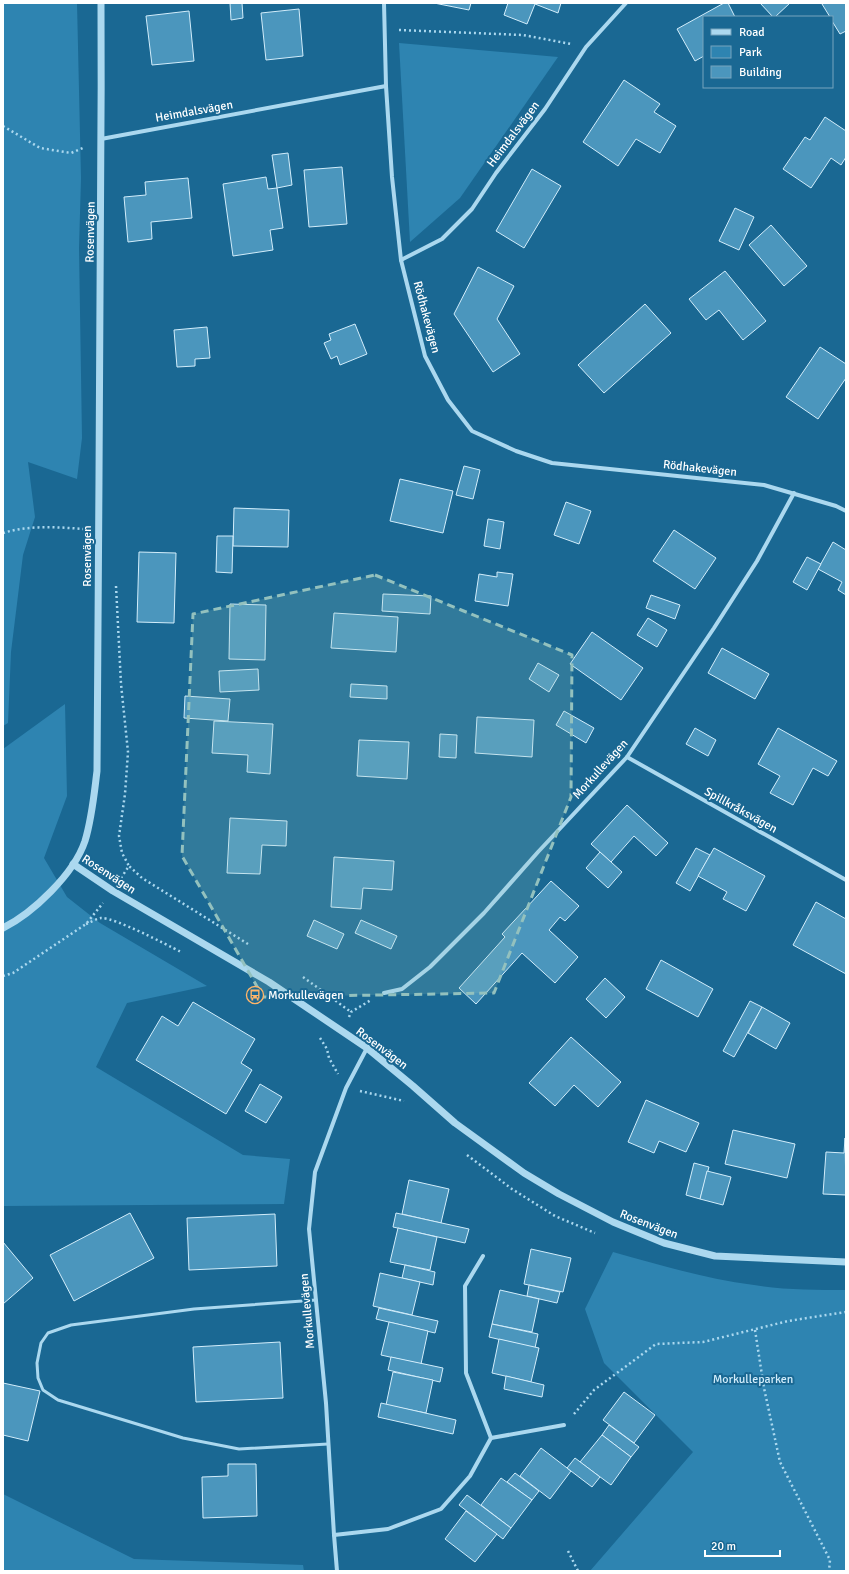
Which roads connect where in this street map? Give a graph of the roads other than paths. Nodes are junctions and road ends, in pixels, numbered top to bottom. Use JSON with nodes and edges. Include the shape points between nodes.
{"nodes":[{"id":1,"x":101,"y":3,"type":"edge"},
{"id":2,"x":384,"y":3,"type":"edge"},
{"id":3,"x":626,"y":3,"type":"edge"},
{"id":4,"x":386,"y":86,"type":"junction"},
{"id":5,"x":102,"y":139,"type":"junction"},
{"id":6,"x":402,"y":260,"type":"junction"},
{"id":7,"x":794,"y":493,"type":"junction"},
{"id":8,"x":846,"y":511,"type":"edge"},
{"id":9,"x":627,"y":757,"type":"junction"},
{"id":10,"x":73,"y":864,"type":"junction"},
{"id":11,"x":846,"y":880,"type":"edge"},
{"id":12,"x":3,"y":928,"type":"edge"},
{"id":13,"x":384,"y":993,"type":"road end"},
{"id":14,"x":367,"y":1048,"type":"junction"},
{"id":15,"x":483,"y":1256,"type":"dead end"},
{"id":16,"x":846,"y":1262,"type":"edge"},
{"id":17,"x":316,"y":1300,"type":"junction"},
{"id":18,"x":564,"y":1425,"type":"road end"},
{"id":19,"x":491,"y":1438,"type":"junction"},
{"id":20,"x":328,"y":1444,"type":"junction"},
{"id":21,"x":334,"y":1535,"type":"junction"},
{"id":22,"x":337,"y":1571,"type":"edge"}],
"edges":[{"from":1,"to":5,"type":"street","name":"Rosenvägen"},
{"from":2,"to":4,"type":"street","name":"Rödhakevägen"},
{"from":3,"to":6,"type":"street","name":"Heimdalsvägen","via":[[586,47],[545,109],[472,208],[442,239]]},
{"from":4,"to":5,"type":"street","name":"Heimdalsvägen"},
{"from":4,"to":6,"type":"street","name":"Rödhakevägen","via":[[392,177]]},
{"from":5,"to":10,"type":"street","name":"Rosenvägen","via":[[97,772],[84,842]]},
{"from":6,"to":7,"type":"street","name":"Rödhakevägen","via":[[425,356],[448,400],[472,431],[516,451],[552,463],[764,485]]},
{"from":7,"to":8,"type":"street","name":"Rödhakevägen"},
{"from":7,"to":9,"type":"street","name":"Morkullevägen","via":[[757,561]]},
{"from":9,"to":11,"type":"street","name":"Spillkråksvägen"},
{"from":9,"to":13,"type":"street","name":"Morkullevägen","via":[[484,913],[430,967],[402,989]]},
{"from":10,"to":12,"type":"street","via":[[40,902]]},
{"from":10,"to":14,"type":"street","name":"Rosenvägen","via":[[113,891],[269,982]]},
{"from":14,"to":16,"type":"street","name":"Rosenvägen","via":[[456,1123],[524,1174],[613,1222],[664,1243],[715,1256]]},
{"from":14,"to":17,"type":"street","name":"Morkullevägen","via":[[346,1088],[315,1172],[309,1229]]},
{"from":15,"to":19,"type":"street","via":[[465,1286],[466,1373]]},
{"from":17,"to":20,"type":"street","name":"Morkullevägen"},
{"from":17,"to":20,"type":"lane","via":[[194,1310],[71,1325],[48,1333],[41,1343],[36,1363],[43,1390],[58,1400],[183,1438],[239,1448]]},
{"from":18,"to":19,"type":"street"},
{"from":19,"to":21,"type":"street","via":[[470,1476],[440,1509],[388,1529]]},
{"from":20,"to":21,"type":"street","name":"Morkullevägen"},
{"from":21,"to":22,"type":"street","name":"Morkullevägen"}]}
